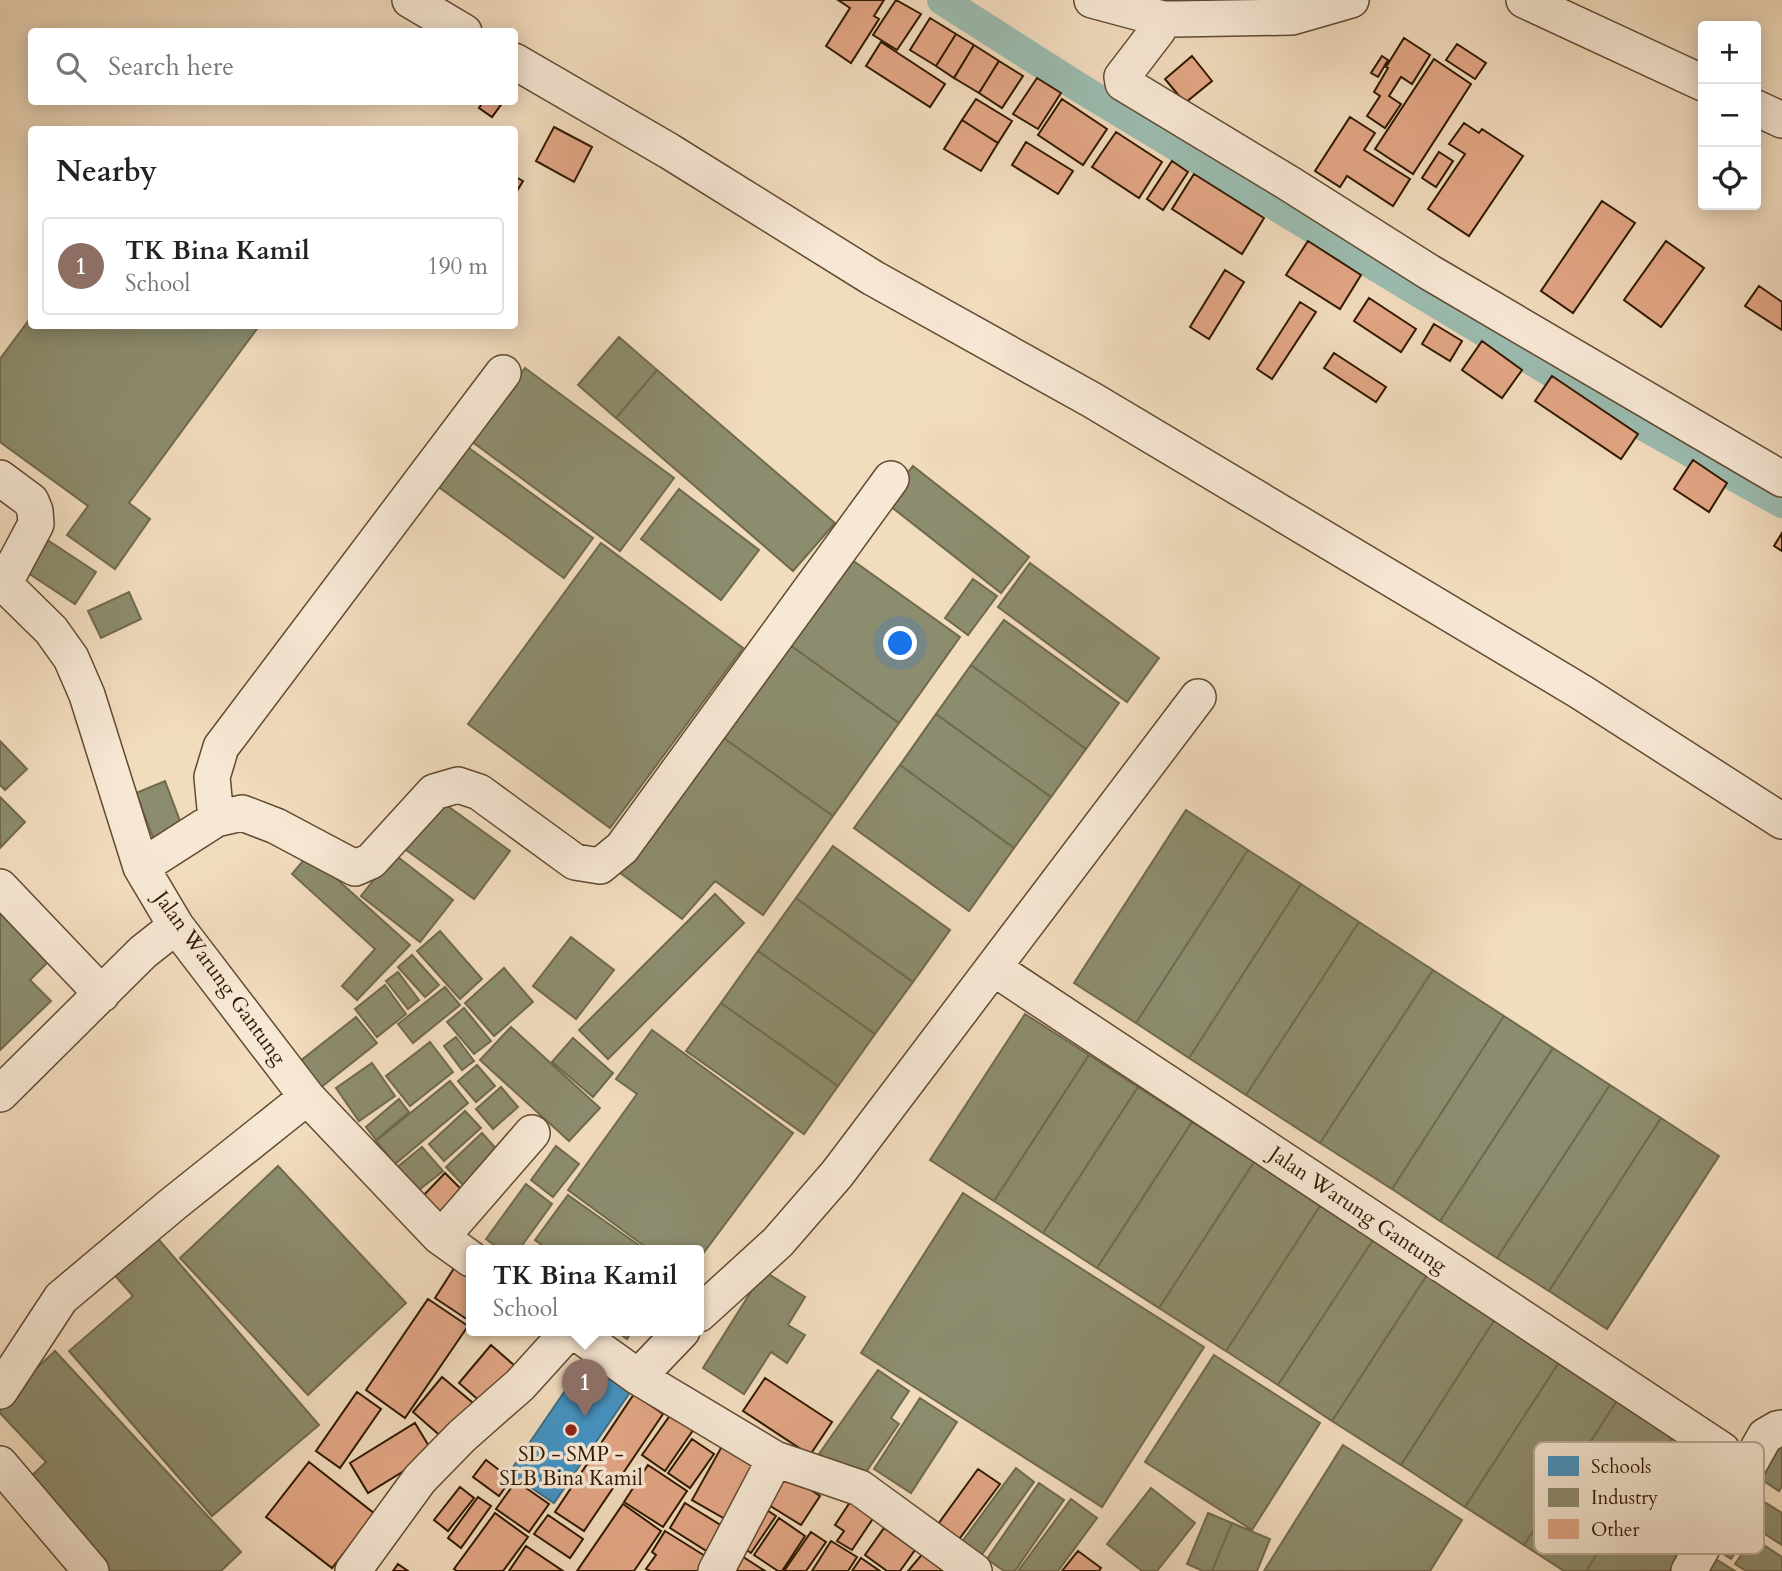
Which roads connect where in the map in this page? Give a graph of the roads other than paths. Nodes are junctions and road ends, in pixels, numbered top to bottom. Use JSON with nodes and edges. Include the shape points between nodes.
{"nodes":[{"id":1,"x":411,"y":0,"type":"edge"},
{"id":2,"x":1092,"y":0,"type":"edge"},
{"id":3,"x":1351,"y":0,"type":"edge"},
{"id":4,"x":1538,"y":3,"type":"edge"},
{"id":5,"x":1166,"y":23,"type":"junction"},
{"id":6,"x":457,"y":28,"type":"edge"},
{"id":7,"x":518,"y":63,"type":"edge"},
{"id":8,"x":1698,"y":81,"type":"edge"},
{"id":9,"x":1761,"y":110,"type":"edge"},
{"id":10,"x":1782,"y":120,"type":"edge"},
{"id":11,"x":503,"y":373,"type":"dead end"},
{"id":12,"x":0,"y":478,"type":"edge"},
{"id":13,"x":891,"y":479,"type":"dead end"},
{"id":14,"x":1782,"y":479,"type":"edge"},
{"id":15,"x":2,"y":582,"type":"edge"},
{"id":16,"x":1198,"y":696,"type":"dead end"},
{"id":17,"x":216,"y":820,"type":"junction"},
{"id":18,"x":1782,"y":821,"type":"edge"},
{"id":19,"x":141,"y":867,"type":"junction"},
{"id":20,"x":0,"y":887,"type":"edge"},
{"id":21,"x":176,"y":926,"type":"junction"},
{"id":22,"x":995,"y":969,"type":"junction"},
{"id":23,"x":102,"y":994,"type":"junction"},
{"id":24,"x":0,"y":1094,"type":"edge"},
{"id":25,"x":307,"y":1097,"type":"junction"},
{"id":26,"x":532,"y":1133,"type":"dead end"},
{"id":27,"x":439,"y":1236,"type":"junction"},
{"id":28,"x":466,"y":1255,"type":"edge"},
{"id":29,"x":704,"y":1309,"type":"edge"},
{"id":30,"x":564,"y":1336,"type":"edge"},
{"id":31,"x":581,"y":1336,"type":"edge"},
{"id":32,"x":677,"y":1336,"type":"edge"},
{"id":33,"x":638,"y":1377,"type":"junction"},
{"id":34,"x":0,"y":1391,"type":"edge"},
{"id":35,"x":1782,"y":1428,"type":"edge"},
{"id":36,"x":1710,"y":1442,"type":"edge"},
{"id":37,"x":1762,"y":1442,"type":"edge"},
{"id":38,"x":775,"y":1459,"type":"junction"},
{"id":39,"x":0,"y":1464,"type":"edge"},
{"id":40,"x":1699,"y":1554,"type":"edge"},
{"id":41,"x":91,"y":1571,"type":"edge"},
{"id":42,"x":353,"y":1571,"type":"edge"},
{"id":43,"x":716,"y":1571,"type":"edge"},
{"id":44,"x":974,"y":1571,"type":"edge"},
{"id":45,"x":1689,"y":1571,"type":"edge"}],
"edges":[{"from":1,"to":6,"type":"street"},
{"from":2,"to":5,"type":"street"},
{"from":3,"to":5,"type":"street","via":[[1292,16]]},
{"from":4,"to":8,"type":"street"},
{"from":5,"to":14,"type":"street","via":[[1123,75],[1123,83],[1429,272]]},
{"from":7,"to":18,"type":"street","via":[[873,278],[1091,400],[1581,691]]},
{"from":9,"to":10,"type":"street"},
{"from":11,"to":17,"type":"street","via":[[220,747],[212,777]]},
{"from":12,"to":15,"type":"street","via":[[31,501],[36,524]]},
{"from":13,"to":17,"type":"street","via":[[622,848],[600,866],[575,862],[480,792],[458,785],[434,792],[371,861],[355,868],[276,825],[242,813]]},
{"from":15,"to":19,"type":"street","name":"Jalan Warung Gantung","via":[[51,630],[71,659],[87,695]]},
{"from":16,"to":22,"type":"street"},
{"from":17,"to":19,"type":"street"},
{"from":19,"to":21,"type":"street","name":"Jalan Warung Gantung"},
{"from":20,"to":23,"type":"street"},
{"from":21,"to":23,"type":"street"},
{"from":21,"to":25,"type":"street","name":"Jalan Warung Gantung"},
{"from":22,"to":29,"type":"street","via":[[837,1174],[778,1242]]},
{"from":22,"to":36,"type":"street","name":"Jalan Warung Gantung"},
{"from":23,"to":24,"type":"street"},
{"from":25,"to":27,"type":"street","name":"Jalan Warung Gantung"},
{"from":25,"to":34,"type":"street","via":[[61,1298]]},
{"from":26,"to":27,"type":"street"},
{"from":27,"to":28,"type":"street","name":"Jalan Warung Gantung"},
{"from":30,"to":42,"type":"street","via":[[520,1385],[420,1479]]},
{"from":31,"to":33,"type":"street"},
{"from":32,"to":33,"type":"street"},
{"from":33,"to":38,"type":"street"},
{"from":35,"to":37,"type":"street"},
{"from":38,"to":43,"type":"street"},
{"from":38,"to":44,"type":"street","via":[[860,1488]]},
{"from":39,"to":41,"type":"street"},
{"from":40,"to":45,"type":"street"}]}
